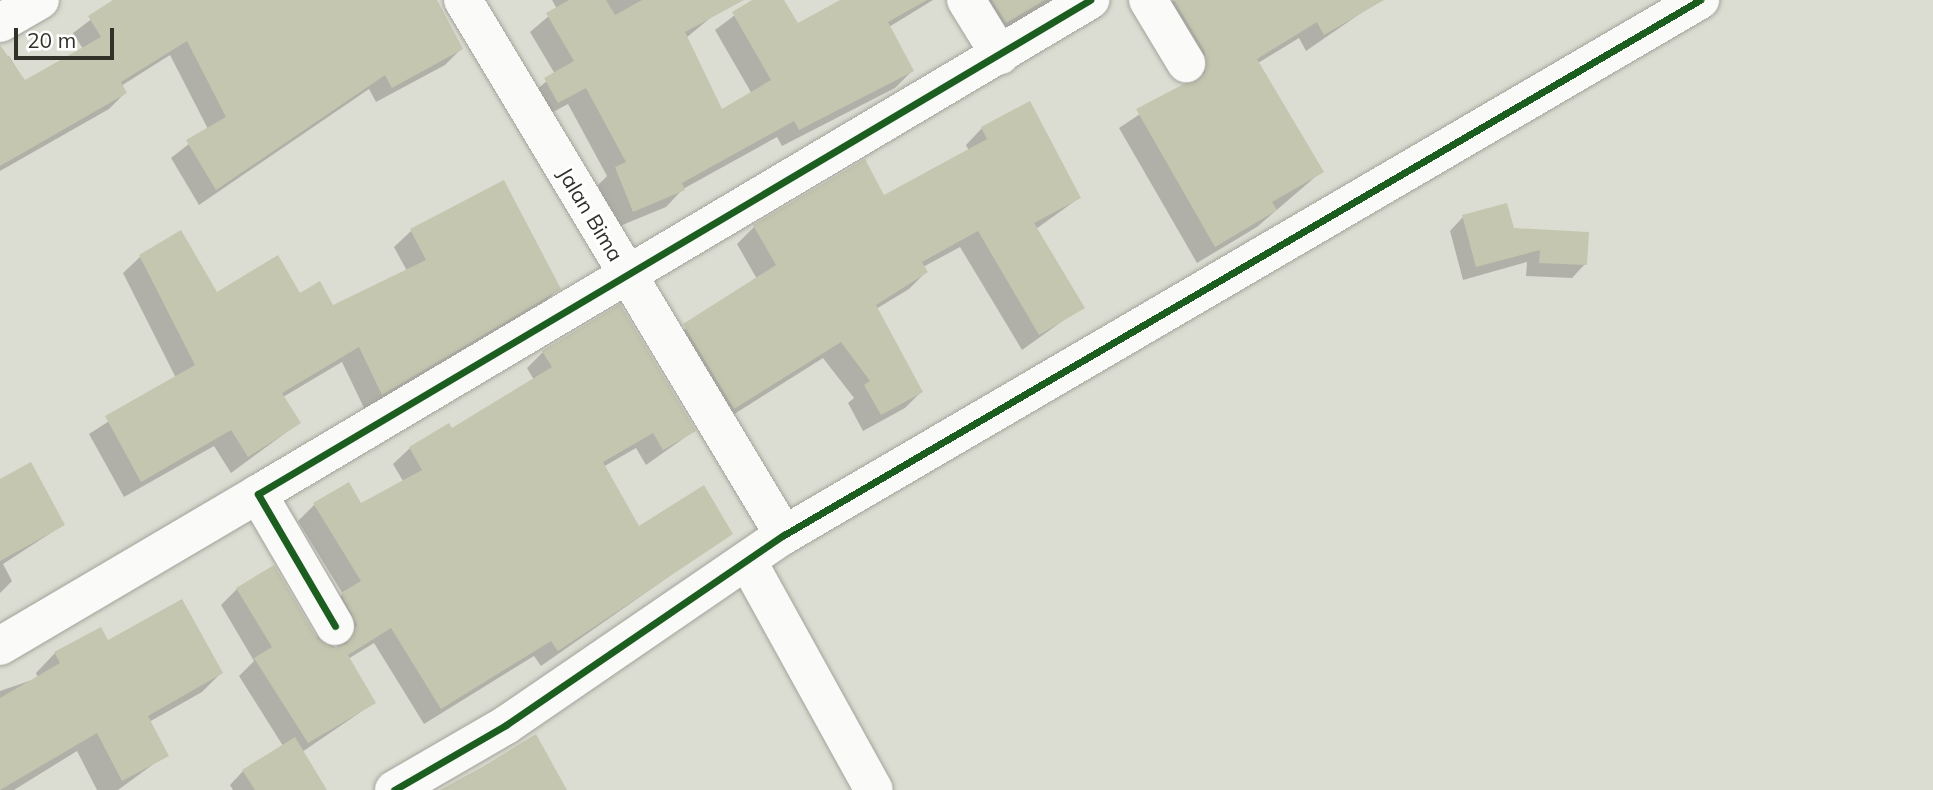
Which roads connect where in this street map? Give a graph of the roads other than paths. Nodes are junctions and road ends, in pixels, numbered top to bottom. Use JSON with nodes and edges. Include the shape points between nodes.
{"nodes":[{"id":1,"x":40,"y":0,"type":"edge"},
{"id":2,"x":463,"y":0,"type":"edge"},
{"id":3,"x":966,"y":0,"type":"edge"},
{"id":4,"x":1090,"y":0,"type":"edge"},
{"id":5,"x":1148,"y":0,"type":"edge"},
{"id":6,"x":1700,"y":0,"type":"edge"},
{"id":7,"x":0,"y":23,"type":"edge"},
{"id":8,"x":1000,"y":55,"type":"junction"},
{"id":9,"x":1186,"y":63,"type":"dead end"},
{"id":10,"x":625,"y":272,"type":"junction"},
{"id":11,"x":258,"y":494,"type":"junction"},
{"id":12,"x":784,"y":535,"type":"junction"},
{"id":13,"x":748,"y":562,"type":"junction"},
{"id":14,"x":335,"y":626,"type":"dead end"},
{"id":15,"x":0,"y":646,"type":"edge"},
{"id":16,"x":394,"y":790,"type":"edge"},
{"id":17,"x":874,"y":790,"type":"edge"}],
"edges":[{"from":1,"to":7,"type":"street"},
{"from":2,"to":10,"type":"street","name":"Jalan Bima"},
{"from":3,"to":8,"type":"street"},
{"from":4,"to":8,"type":"street"},
{"from":5,"to":9,"type":"street"},
{"from":6,"to":12,"type":"street"},
{"from":8,"to":10,"type":"street"},
{"from":10,"to":11,"type":"street"},
{"from":10,"to":12,"type":"street","name":"Jalan Bima"},
{"from":11,"to":14,"type":"street"},
{"from":11,"to":15,"type":"street"},
{"from":12,"to":13,"type":"street"},
{"from":13,"to":16,"type":"street","via":[[506,725]]},
{"from":13,"to":17,"type":"street"}]}
